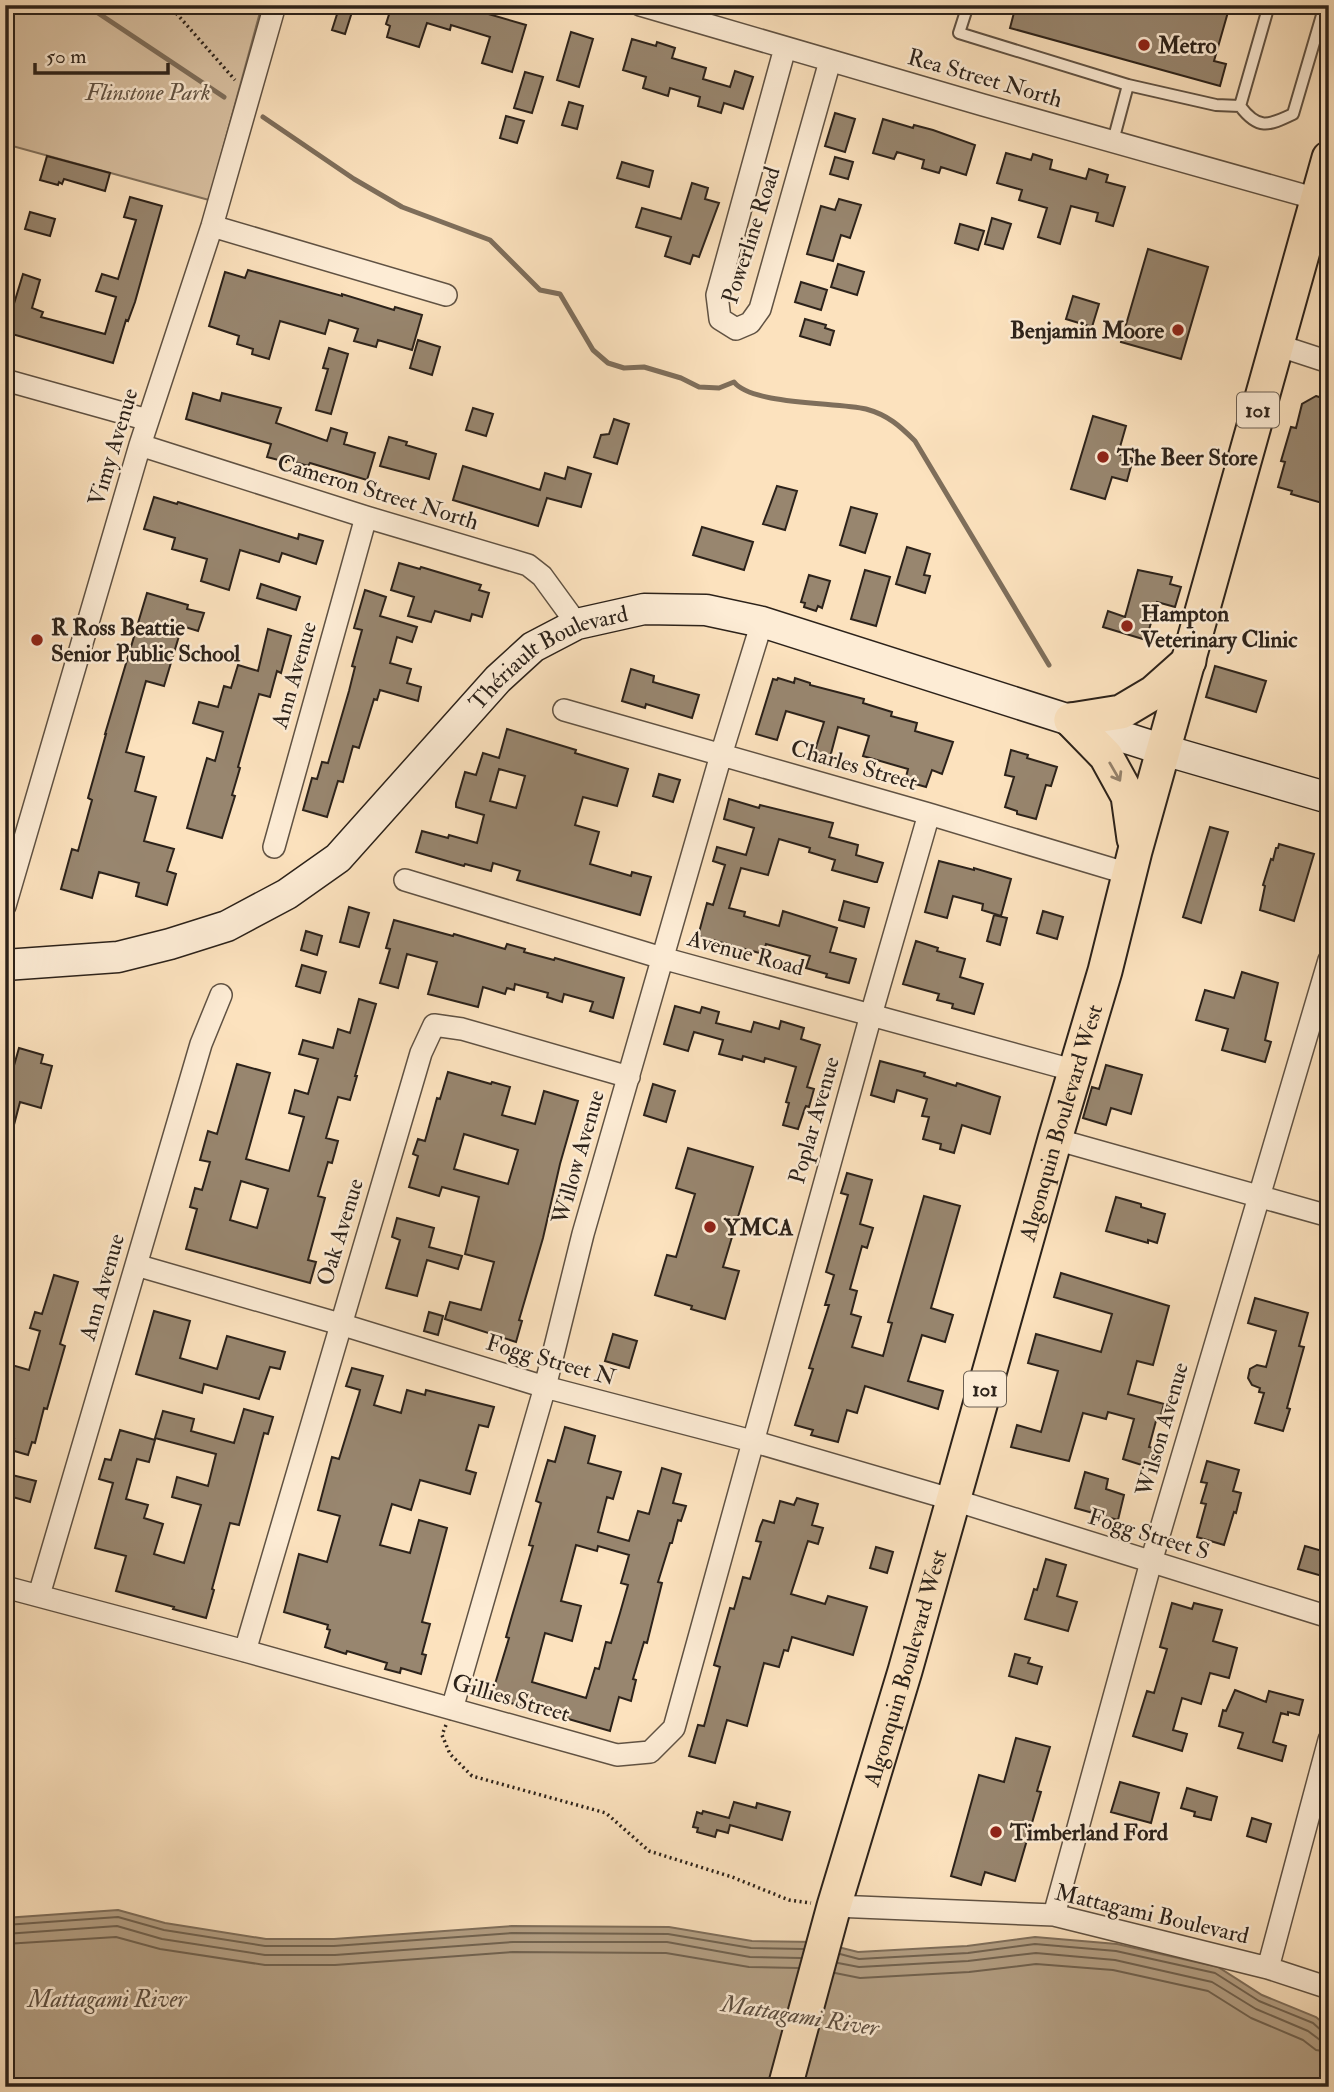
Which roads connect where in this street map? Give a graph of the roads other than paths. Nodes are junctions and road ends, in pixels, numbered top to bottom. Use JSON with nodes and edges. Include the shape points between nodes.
{"nodes":[{"id":1,"x":275,"y":5,"type":"edge"},
{"id":2,"x":640,"y":5,"type":"edge"},
{"id":3,"x":968,"y":5,"type":"edge"},
{"id":4,"x":1269,"y":5,"type":"edge"},
{"id":5,"x":1325,"y":5,"type":"edge"},
{"id":6,"x":785,"y":48,"type":"junction"},
{"id":7,"x":830,"y":61,"type":"junction"},
{"id":8,"x":1128,"y":85,"type":"junction"},
{"id":9,"x":1240,"y":106,"type":"junction"},
{"id":10,"x":1113,"y":141,"type":"junction"},
{"id":11,"x":1329,"y":158,"type":"edge"},
{"id":12,"x":1317,"y":199,"type":"junction"},
{"id":13,"x":212,"y":226,"type":"junction"},
{"id":14,"x":446,"y":295,"type":"dead end"},
{"id":15,"x":1277,"y":345,"type":"junction"},
{"id":16,"x":1329,"y":362,"type":"edge"},
{"id":17,"x":5,"y":380,"type":"edge"},
{"id":18,"x":148,"y":420,"type":"junction"},
{"id":19,"x":140,"y":445,"type":"junction"},
{"id":20,"x":366,"y":517,"type":"junction"},
{"id":21,"x":762,"y":622,"type":"junction"},
{"id":22,"x":577,"y":624,"type":"junction"},
{"id":23,"x":1189,"y":661,"type":"junction"},
{"id":24,"x":564,"y":710,"type":"dead end"},
{"id":25,"x":1071,"y":720,"type":"junction"},
{"id":26,"x":1164,"y":750,"type":"junction"},
{"id":27,"x":721,"y":755,"type":"junction"},
{"id":28,"x":1329,"y":798,"type":"edge"},
{"id":29,"x":929,"y":814,"type":"junction"},
{"id":30,"x":274,"y":847,"type":"dead end"},
{"id":31,"x":1132,"y":862,"type":"junction"},
{"id":32,"x":405,"y":880,"type":"dead end"},
{"id":33,"x":5,"y":906,"type":"edge"},
{"id":34,"x":662,"y":958,"type":"junction"},
{"id":35,"x":1329,"y":960,"type":"edge"},
{"id":36,"x":5,"y":965,"type":"edge"},
{"id":37,"x":221,"y":995,"type":"dead end"},
{"id":38,"x":871,"y":1015,"type":"junction"},
{"id":39,"x":1076,"y":1071,"type":"junction"},
{"id":40,"x":629,"y":1077,"type":"junction"},
{"id":41,"x":1055,"y":1139,"type":"junction"},
{"id":42,"x":1257,"y":1196,"type":"junction"},
{"id":43,"x":1329,"y":1216,"type":"edge"},
{"id":44,"x":136,"y":1265,"type":"junction"},
{"id":45,"x":340,"y":1324,"type":"junction"},
{"id":46,"x":545,"y":1387,"type":"junction"},
{"id":47,"x":752,"y":1441,"type":"junction"},
{"id":48,"x":954,"y":1500,"type":"junction"},
{"id":49,"x":1151,"y":1562,"type":"junction"},
{"id":50,"x":5,"y":1587,"type":"edge"},
{"id":51,"x":39,"y":1595,"type":"junction"},
{"id":52,"x":1329,"y":1617,"type":"edge"},
{"id":53,"x":245,"y":1651,"type":"junction"},
{"id":54,"x":452,"y":1709,"type":"junction"},
{"id":55,"x":1329,"y":1740,"type":"edge"},
{"id":56,"x":1054,"y":1915,"type":"junction"},
{"id":57,"x":832,"y":1916,"type":"junction"},
{"id":58,"x":1268,"y":1968,"type":"junction"},
{"id":59,"x":1329,"y":1988,"type":"edge"},
{"id":60,"x":785,"y":2087,"type":"edge"}],
"edges":[{"from":1,"to":13,"type":"street","name":"Vimy Avenue"},
{"from":2,"to":6,"type":"street","name":"Rea Street North"},
{"from":3,"to":8,"type":"lane","via":[[960,33]]},
{"from":4,"to":9,"type":"lane"},
{"from":5,"to":9,"type":"lane","via":[[1293,114],[1264,123],[1251,120]]},
{"from":6,"to":7,"type":"street","name":"Rea Street North"},
{"from":6,"to":7,"type":"street","name":"Powerline Road","via":[[717,295],[720,320],[736,329],[750,323],[760,309]]},
{"from":7,"to":10,"type":"street","name":"Rea Street North"},
{"from":8,"to":9,"type":"lane"},
{"from":8,"to":10,"type":"lane"},
{"from":10,"to":12,"type":"street","name":"Rea Street North"},
{"from":11,"to":12,"type":"main road","name":"Algonquin Boulevard West","number":"101"},
{"from":12,"to":15,"type":"main road","name":"Algonquin Boulevard West","number":"101"},
{"from":13,"to":14,"type":"street"},
{"from":13,"to":18,"type":"street","name":"Vimy Avenue"},
{"from":15,"to":16,"type":"street"},
{"from":15,"to":23,"type":"main road","name":"Algonquin Boulevard West","number":"101"},
{"from":17,"to":18,"type":"street"},
{"from":18,"to":19,"type":"street","name":"Vimy Avenue"},
{"from":19,"to":20,"type":"street","name":"Cameron Street North"},
{"from":19,"to":33,"type":"street","name":"Vimy Avenue"},
{"from":20,"to":22,"type":"street","name":"Cameron Street North","via":[[528,565],[542,576]]},
{"from":20,"to":30,"type":"street","name":"Ann Avenue"},
{"from":21,"to":22,"type":"main road","name":"Thériault Boulevard","via":[[706,610],[644,609]]},
{"from":21,"to":25,"type":"main road","name":"Thériault Boulevard"},
{"from":21,"to":27,"type":"street","name":"Willow Avenue"},
{"from":22,"to":36,"type":"main road","name":"Thériault Boulevard","via":[[533,647],[498,679],[338,858],[287,894],[227,926],[170,944],[118,957]]},
{"from":23,"to":25,"type":"main road","via":[[1153,693],[1121,712]]},
{"from":23,"to":26,"type":"main road","name":"Algonquin Boulevard West","number":"101"},
{"from":24,"to":27,"type":"street","name":"Charles Street"},
{"from":25,"to":26,"type":"main road","name":"Thériault Boulevard"},
{"from":25,"to":31,"type":"main road","one_way":true,"via":[[1106,756],[1128,796]]},
{"from":26,"to":28,"type":"main road","name":"Thériault Boulevard"},
{"from":26,"to":31,"type":"main road","name":"Algonquin Boulevard West","number":"101"},
{"from":27,"to":29,"type":"street","name":"Charles Street"},
{"from":27,"to":34,"type":"street","name":"Willow Avenue"},
{"from":29,"to":31,"type":"street","name":"Charles Street"},
{"from":29,"to":38,"type":"street","name":"Poplar Avenue"},
{"from":31,"to":39,"type":"main road","name":"Algonquin Boulevard West","number":"101"},
{"from":32,"to":34,"type":"street","name":"Avenue Road"},
{"from":34,"to":38,"type":"street","name":"Avenue Road"},
{"from":34,"to":40,"type":"street","name":"Willow Avenue"},
{"from":35,"to":42,"type":"street","name":"Wilson Avenue"},
{"from":37,"to":44,"type":"street","name":"Ann Avenue","via":[[201,1044]]},
{"from":38,"to":39,"type":"street","name":"Avenue Road"},
{"from":38,"to":47,"type":"street","name":"Poplar Avenue"},
{"from":39,"to":41,"type":"main road","name":"Algonquin Boulevard West","number":"101"},
{"from":40,"to":45,"type":"street","name":"Oak Avenue","via":[[434,1025],[421,1053]]},
{"from":40,"to":46,"type":"street","name":"Willow Avenue"},
{"from":41,"to":42,"type":"street"},
{"from":41,"to":48,"type":"main road","name":"Algonquin Boulevard West","number":"101"},
{"from":42,"to":43,"type":"street"},
{"from":42,"to":49,"type":"street","name":"Wilson Avenue"},
{"from":44,"to":45,"type":"street","name":"Fogg Street N"},
{"from":44,"to":51,"type":"street","name":"Ann Avenue"},
{"from":45,"to":46,"type":"street","name":"Fogg Street N"},
{"from":45,"to":53,"type":"street","name":"Oak Avenue"},
{"from":46,"to":47,"type":"street","name":"Fogg Street N"},
{"from":46,"to":54,"type":"street","name":"Willow Avenue"},
{"from":47,"to":48,"type":"street","name":"Fogg Street N"},
{"from":47,"to":54,"type":"street","name":"Gillies Street","via":[[674,1728],[650,1752],[617,1755]]},
{"from":48,"to":49,"type":"street","name":"Fogg Street S"},
{"from":48,"to":57,"type":"main road","name":"Algonquin Boulevard West","number":"101"},
{"from":49,"to":52,"type":"street","name":"Fogg Street S"},
{"from":49,"to":56,"type":"street","name":"Wilson Avenue"},
{"from":50,"to":51,"type":"street"},
{"from":51,"to":53,"type":"street","name":"Gillies Street"},
{"from":53,"to":54,"type":"street","name":"Gillies Street"},
{"from":55,"to":58,"type":"street"},
{"from":56,"to":57,"type":"street","name":"Mattagami Boulevard"},
{"from":56,"to":58,"type":"street","name":"Mattagami Boulevard"},
{"from":57,"to":60,"type":"main road","name":"Algonquin Boulevard West","number":"101"},
{"from":58,"to":59,"type":"street","name":"Mattagami Boulevard"}]}
